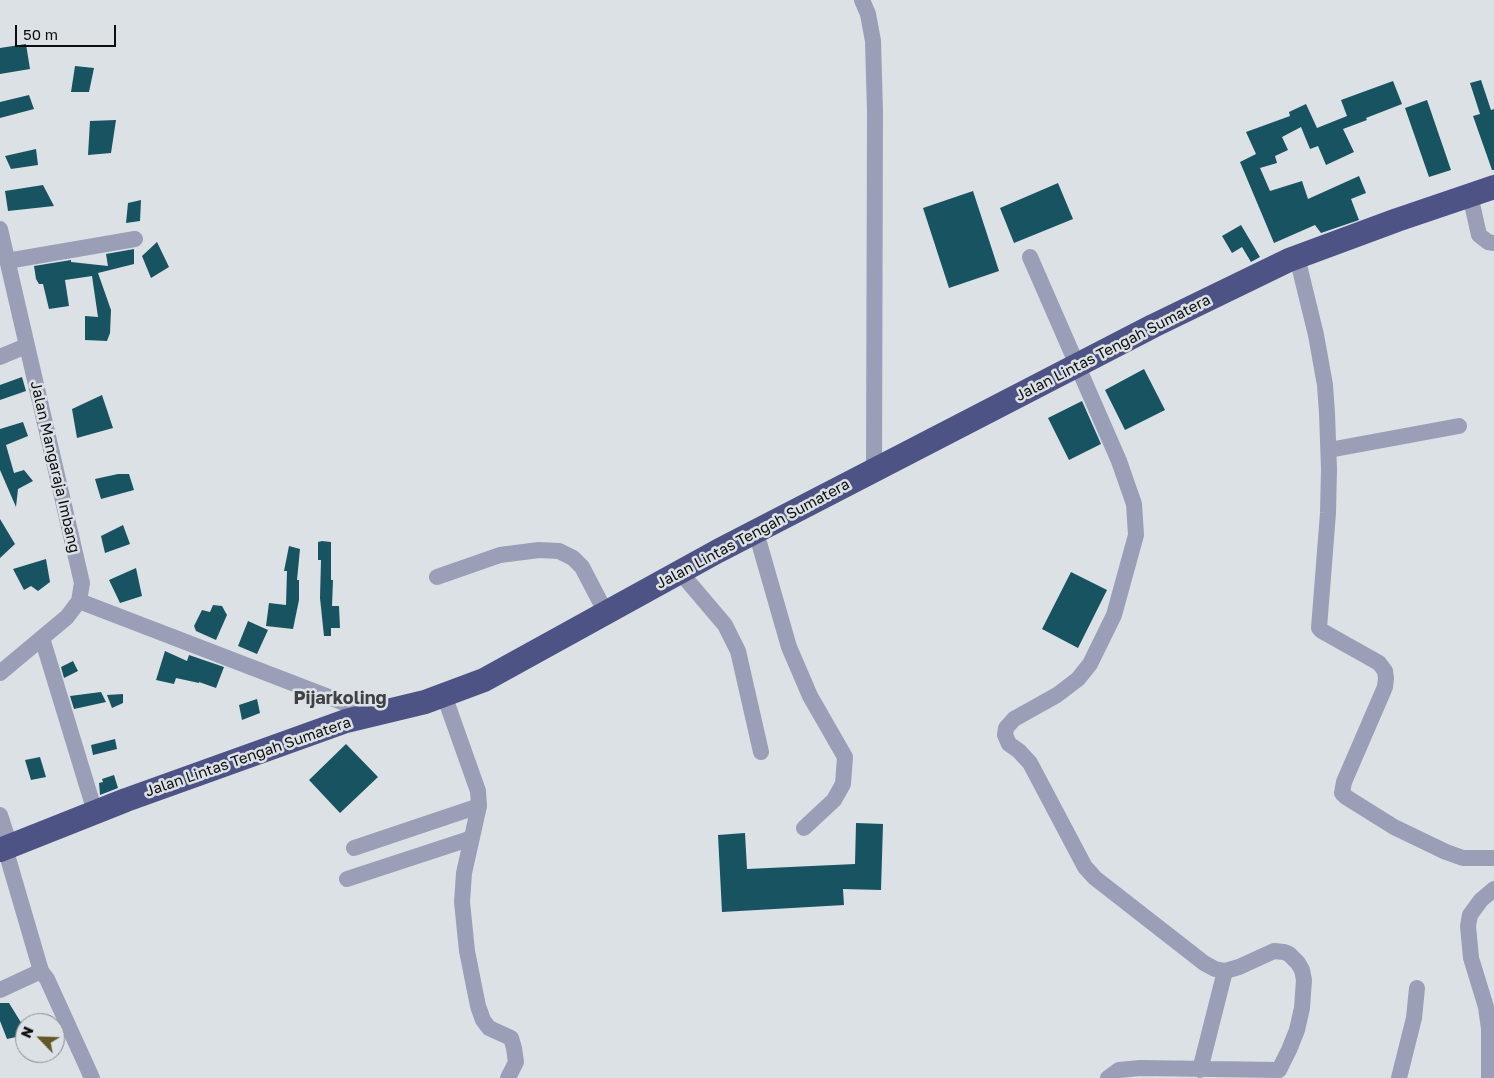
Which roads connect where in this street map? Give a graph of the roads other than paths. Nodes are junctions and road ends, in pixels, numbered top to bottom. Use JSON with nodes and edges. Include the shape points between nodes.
{"nodes":[{"id":1,"x":862,"y":0,"type":"edge"},
{"id":2,"x":1494,"y":187,"type":"edge"},
{"id":3,"x":1470,"y":195,"type":"junction"},
{"id":4,"x":0,"y":228,"type":"edge"},
{"id":5,"x":135,"y":239,"type":"dead end"},
{"id":6,"x":1494,"y":243,"type":"edge"},
{"id":7,"x":1030,"y":257,"type":"dead end"},
{"id":8,"x":1297,"y":257,"type":"junction"},
{"id":9,"x":7,"y":261,"type":"junction"},
{"id":10,"x":26,"y":346,"type":"junction"},
{"id":11,"x":0,"y":357,"type":"edge"},
{"id":12,"x":1077,"y":366,"type":"junction"},
{"id":13,"x":1459,"y":426,"type":"dead end"},
{"id":14,"x":1329,"y":450,"type":"junction"},
{"id":15,"x":874,"y":471,"type":"junction"},
{"id":16,"x":756,"y":532,"type":"junction"},
{"id":17,"x":680,"y":572,"type":"junction"},
{"id":18,"x":437,"y":577,"type":"dead end"},
{"id":19,"x":79,"y":601,"type":"junction"},
{"id":20,"x":606,"y":613,"type":"junction"},
{"id":21,"x":42,"y":638,"type":"junction"},
{"id":22,"x":0,"y":673,"type":"edge"},
{"id":23,"x":444,"y":695,"type":"junction"},
{"id":24,"x":374,"y":714,"type":"junction"},
{"id":25,"x":761,"y":752,"type":"dead end"},
{"id":26,"x":479,"y":806,"type":"junction"},
{"id":27,"x":95,"y":812,"type":"junction"},
{"id":28,"x":0,"y":815,"type":"edge"},
{"id":29,"x":804,"y":828,"type":"dead end"},
{"id":30,"x":472,"y":838,"type":"junction"},
{"id":31,"x":5,"y":848,"type":"edge"},
{"id":32,"x":354,"y":848,"type":"dead end"},
{"id":33,"x":1494,"y":858,"type":"edge"},
{"id":34,"x":346,"y":879,"type":"dead end"},
{"id":35,"x":1494,"y":889,"type":"edge"},
{"id":36,"x":1225,"y":970,"type":"junction"},
{"id":37,"x":41,"y":971,"type":"junction"},
{"id":38,"x":1417,"y":988,"type":"dead end"},
{"id":39,"x":0,"y":990,"type":"edge"},
{"id":40,"x":1200,"y":1070,"type":"junction"},
{"id":41,"x":1279,"y":1074,"type":"edge"},
{"id":42,"x":92,"y":1078,"type":"edge"},
{"id":43,"x":508,"y":1078,"type":"edge"},
{"id":44,"x":1108,"y":1078,"type":"edge"},
{"id":45,"x":1400,"y":1078,"type":"edge"},
{"id":46,"x":1489,"y":1078,"type":"edge"}],
"edges":[{"from":1,"to":15,"type":"street","via":[[873,41],[876,112]]},
{"from":2,"to":3,"type":"highway","name":"Jalan Lintas Tengah Sumatera"},
{"from":3,"to":6,"type":"street","via":[[1478,235]]},
{"from":3,"to":8,"type":"highway","name":"Jalan Lintas Tengah Sumatera"},
{"from":4,"to":9,"type":"street","name":"Jalan Mangaraja Imbang"},
{"from":5,"to":9,"type":"street"},
{"from":7,"to":12,"type":"street"},
{"from":8,"to":12,"type":"highway","name":"Jalan Lintas Tengah Sumatera"},
{"from":8,"to":14,"type":"street","via":[[1324,377]]},
{"from":9,"to":10,"type":"street","name":"Jalan Mangaraja Imbang"},
{"from":10,"to":11,"type":"street"},
{"from":10,"to":19,"type":"street","name":"Jalan Mangaraja Imbang","via":[[82,583]]},
{"from":12,"to":15,"type":"highway","name":"Jalan Lintas Tengah Sumatera"},
{"from":12,"to":36,"type":"street","via":[[1134,504],[1136,535],[1114,616],[1090,664],[1078,680],[1014,719],[1006,728],[1005,735],[1009,744],[1030,763],[1085,867],[1095,878],[1204,963]]},
{"from":13,"to":14,"type":"street"},
{"from":14,"to":33,"type":"street","via":[[1328,513],[1319,628],[1379,663],[1386,678],[1342,792],[1394,827],[1446,852],[1463,858]]},
{"from":15,"to":16,"type":"highway","name":"Jalan Lintas Tengah Sumatera"},
{"from":16,"to":17,"type":"highway","name":"Jalan Lintas Tengah Sumatera"},
{"from":16,"to":29,"type":"street","via":[[789,647],[810,696],[845,758],[843,784],[834,800]]},
{"from":17,"to":20,"type":"highway","name":"Jalan Lintas Tengah Sumatera"},
{"from":17,"to":25,"type":"street","via":[[725,625],[738,651]]},
{"from":18,"to":20,"type":"street","via":[[500,556],[539,550],[559,551],[582,567]]},
{"from":19,"to":21,"type":"street","via":[[67,618]]},
{"from":19,"to":24,"type":"street"},
{"from":20,"to":23,"type":"highway","name":"Jalan Lintas Tengah Sumatera","via":[[484,680]]},
{"from":21,"to":22,"type":"street"},
{"from":21,"to":27,"type":"street"},
{"from":23,"to":24,"type":"highway","name":"Jalan Lintas Tengah Sumatera"},
{"from":23,"to":26,"type":"street","via":[[478,791]]},
{"from":24,"to":27,"type":"highway","name":"Jalan Lintas Tengah Sumatera","via":[[346,721]]},
{"from":26,"to":30,"type":"street"},
{"from":26,"to":32,"type":"street"},
{"from":27,"to":31,"type":"highway","name":"Jalan Lintas Tengah Sumatera"},
{"from":28,"to":31,"type":"street"},
{"from":30,"to":34,"type":"street"},
{"from":30,"to":43,"type":"street","via":[[464,873],[462,902],[467,950],[483,1020],[489,1028],[511,1038],[516,1062]]},
{"from":31,"to":37,"type":"street"},
{"from":35,"to":46,"type":"street","via":[[1470,915],[1468,926],[1471,958],[1489,1029]]},
{"from":36,"to":40,"type":"street"},
{"from":36,"to":41,"type":"street","via":[[1274,951],[1289,954],[1302,970],[1302,1008]]},
{"from":37,"to":39,"type":"street"},
{"from":37,"to":42,"type":"street"},
{"from":38,"to":45,"type":"street","via":[[1414,1018]]},
{"from":40,"to":41,"type":"street"},
{"from":40,"to":44,"type":"street","via":[[1140,1068],[1119,1070]]}]}
